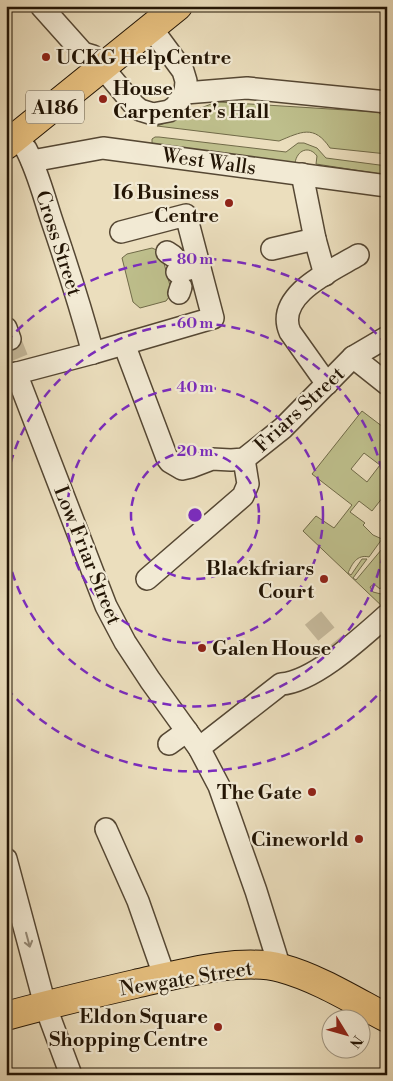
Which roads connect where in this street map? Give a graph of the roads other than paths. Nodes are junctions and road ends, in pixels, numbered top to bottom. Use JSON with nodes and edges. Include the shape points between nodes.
{"nodes":[{"id":1,"x":41,"y":6,"type":"edge"},
{"id":2,"x":178,"y":6,"type":"edge"},
{"id":3,"x":152,"y":28,"type":"junction"},
{"id":4,"x":103,"y":68,"type":"junction"},
{"id":5,"x":185,"y":93,"type":"junction"},
{"id":6,"x":387,"y":102,"type":"edge"},
{"id":7,"x":10,"y":137,"type":"edge"},
{"id":8,"x":32,"y":161,"type":"junction"},
{"id":9,"x":302,"y":174,"type":"junction"},
{"id":10,"x":387,"y":186,"type":"edge"},
{"id":11,"x":121,"y":232,"type":"dead end"},
{"id":12,"x":315,"y":239,"type":"junction"},
{"id":13,"x":272,"y":249,"type":"dead end"},
{"id":14,"x":358,"y":255,"type":"dead end"},
{"id":15,"x":200,"y":266,"type":"junction"},
{"id":16,"x":176,"y":272,"type":"dead end"},
{"id":17,"x":325,"y":275,"type":"junction"},
{"id":18,"x":130,"y":337,"type":"junction"},
{"id":19,"x":387,"y":337,"type":"edge"},
{"id":20,"x":93,"y":353,"type":"junction"},
{"id":21,"x":354,"y":357,"type":"junction"},
{"id":22,"x":16,"y":370,"type":"edge"},
{"id":23,"x":327,"y":384,"type":"junction"},
{"id":24,"x":387,"y":384,"type":"edge"},
{"id":25,"x":244,"y":460,"type":"junction"},
{"id":26,"x":147,"y":579,"type":"dead end"},
{"id":27,"x":386,"y":617,"type":"edge"},
{"id":28,"x":187,"y":731,"type":"junction"},
{"id":29,"x":169,"y":744,"type":"dead end"},
{"id":30,"x":200,"y":748,"type":"junction"},
{"id":31,"x":106,"y":829,"type":"dead end"},
{"id":32,"x":6,"y":859,"type":"edge"},
{"id":33,"x":280,"y":968,"type":"junction"},
{"id":34,"x":165,"y":978,"type":"junction"},
{"id":35,"x":45,"y":1005,"type":"junction"},
{"id":36,"x":6,"y":1016,"type":"edge"},
{"id":37,"x":387,"y":1018,"type":"edge"},
{"id":38,"x":71,"y":1075,"type":"edge"}],
"edges":[{"from":1,"to":4,"type":"street","via":[[83,53],[94,56]]},
{"from":2,"to":3,"type":"main road","number":"A186"},
{"from":3,"to":4,"type":"main road","number":"A186"},
{"from":3,"to":5,"type":"street","via":[[183,71]]},
{"from":4,"to":5,"type":"street","via":[[134,105],[146,113],[161,114],[175,108]]},
{"from":4,"to":7,"type":"main road","number":"A186"},
{"from":5,"to":6,"type":"street","via":[[246,88]]},
{"from":7,"to":8,"type":"street","name":"Cross Street"},
{"from":8,"to":9,"type":"street","name":"West Walls","via":[[103,148]]},
{"from":8,"to":20,"type":"street","name":"Cross Street"},
{"from":9,"to":10,"type":"street","name":"West Walls"},
{"from":9,"to":12,"type":"street"},
{"from":11,"to":15,"type":"street","via":[[186,215]]},
{"from":12,"to":13,"type":"street"},
{"from":12,"to":17,"type":"street"},
{"from":14,"to":17,"type":"street"},
{"from":15,"to":16,"type":"street"},
{"from":15,"to":18,"type":"street","via":[[213,318]]},
{"from":17,"to":23,"type":"street","via":[[296,298],[287,317],[287,325]]},
{"from":18,"to":20,"type":"street"},
{"from":18,"to":25,"type":"street","name":"Friars Street","via":[[173,463],[182,469],[212,459]]},
{"from":19,"to":21,"type":"street","name":"Friars Street"},
{"from":20,"to":22,"type":"street"},
{"from":21,"to":23,"type":"street","name":"Friars Street"},
{"from":21,"to":24,"type":"street"},
{"from":22,"to":28,"type":"street","name":"Low Friar Street","via":[[106,606],[125,642]]},
{"from":23,"to":25,"type":"street","name":"Friars Street","via":[[283,428]]},
{"from":25,"to":26,"type":"street","via":[[248,484],[243,496]]},
{"from":27,"to":30,"type":"street","via":[[329,663],[292,683],[281,684]]},
{"from":28,"to":29,"type":"street"},
{"from":28,"to":30,"type":"street","name":"Low Friar Street"},
{"from":30,"to":33,"type":"street","name":"Low Friar Street","via":[[227,804]]},
{"from":31,"to":34,"type":"street","via":[[138,901]]},
{"from":32,"to":35,"type":"street","one_way":true},
{"from":33,"to":34,"type":"main road","name":"Newgate Street","via":[[250,963]]},
{"from":33,"to":37,"type":"main road","name":"Newgate Street","via":[[341,993]]},
{"from":34,"to":35,"type":"main road","name":"Newgate Street"},
{"from":35,"to":36,"type":"main road","name":"Newgate Street"},
{"from":35,"to":38,"type":"street"}]}
